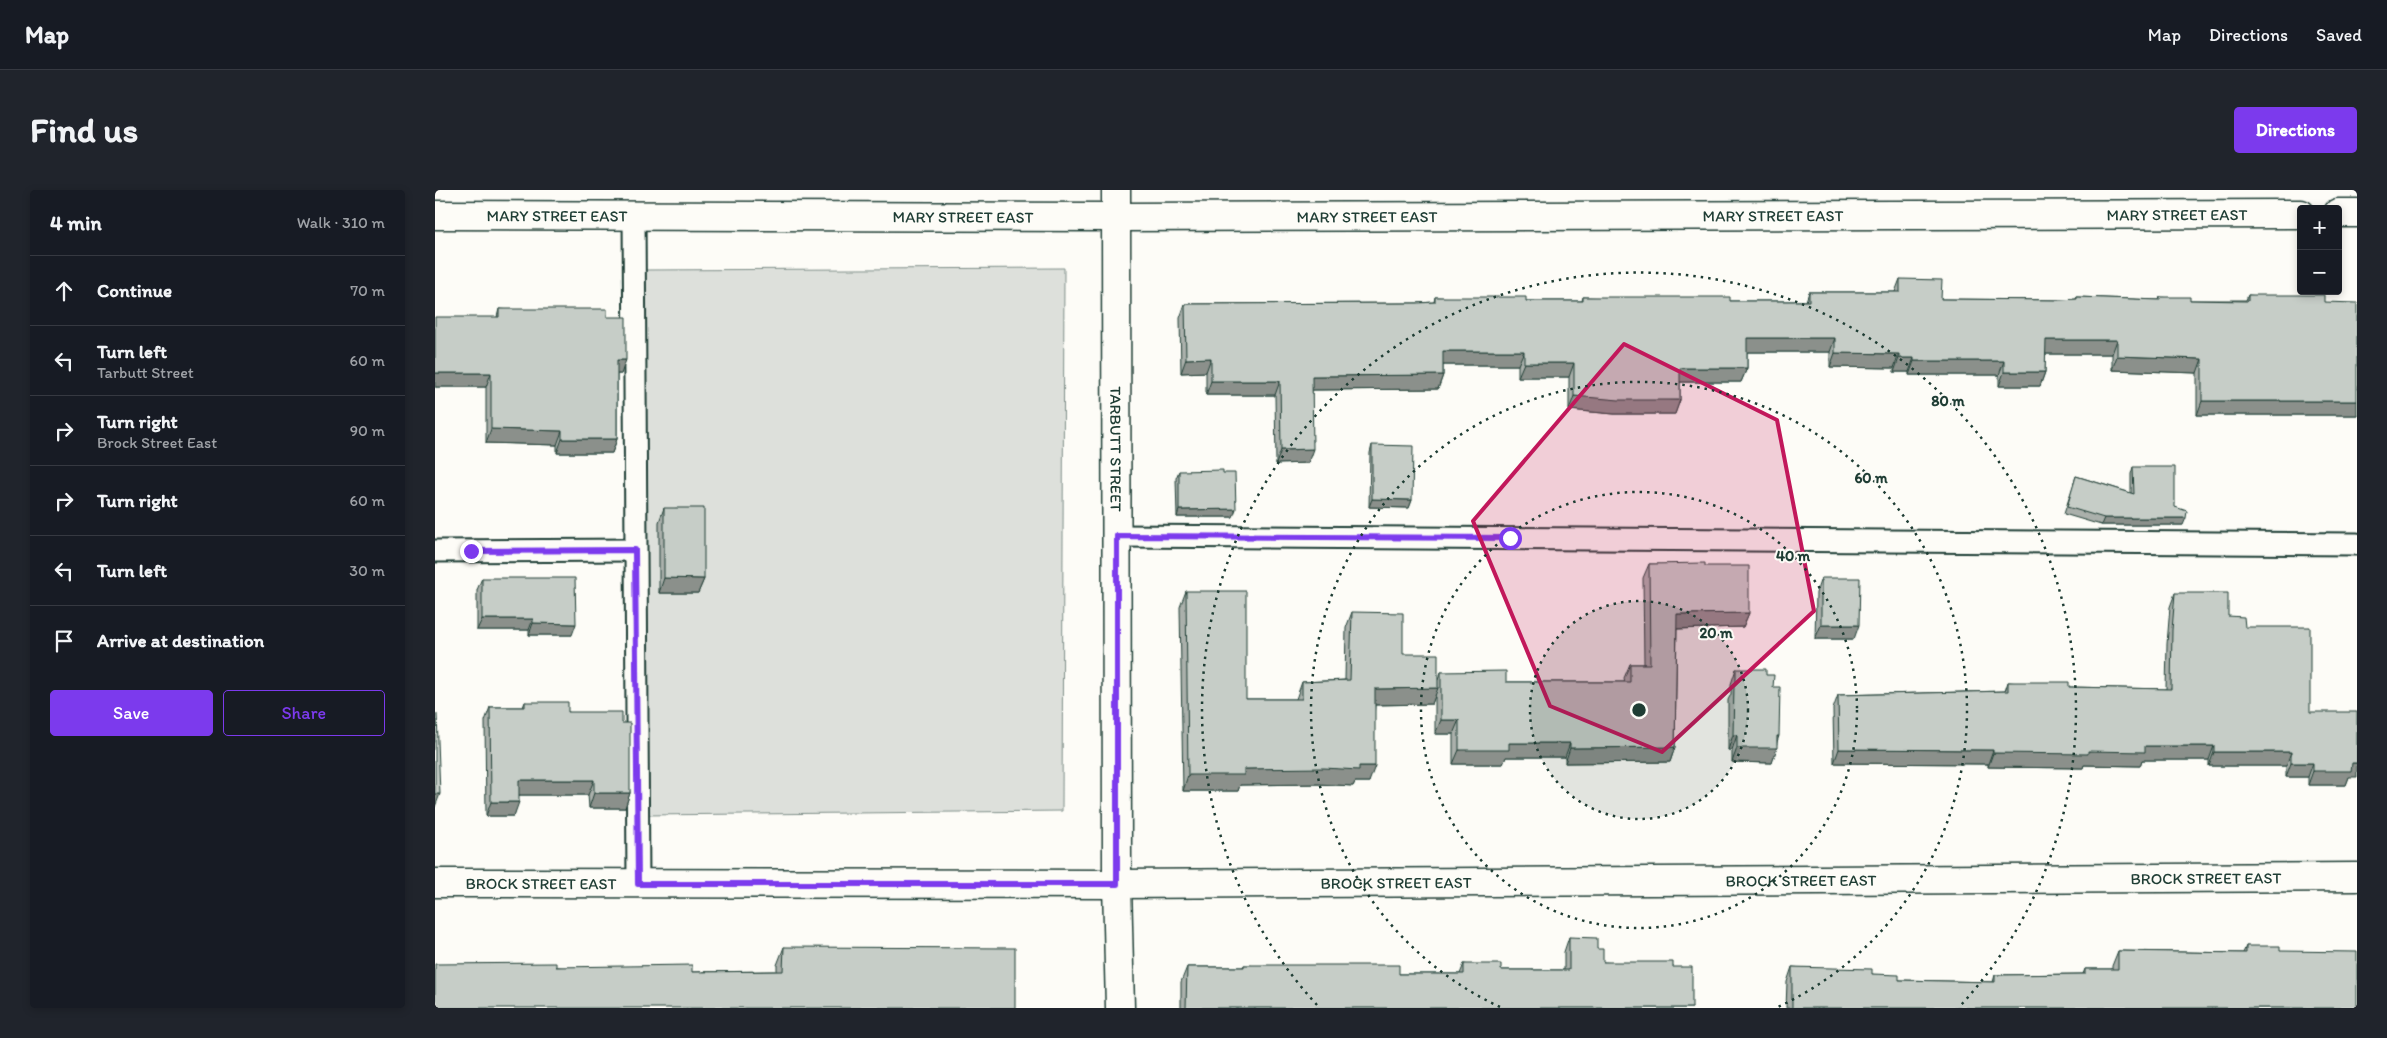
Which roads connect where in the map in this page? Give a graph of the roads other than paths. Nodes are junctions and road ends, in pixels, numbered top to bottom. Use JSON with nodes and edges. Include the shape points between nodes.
{"nodes":[{"id":1,"x":1116,"y":190,"type":"edge"},
{"id":2,"x":2342,"y":213,"type":"edge"},
{"id":3,"x":2357,"y":213,"type":"edge"},
{"id":4,"x":2297,"y":214,"type":"edge"},
{"id":5,"x":435,"y":215,"type":"edge"},
{"id":6,"x":634,"y":215,"type":"junction"},
{"id":7,"x":1116,"y":217,"type":"junction"},
{"id":8,"x":1117,"y":536,"type":"junction"},
{"id":9,"x":2357,"y":544,"type":"edge"},
{"id":10,"x":635,"y":550,"type":"junction"},
{"id":11,"x":435,"y":551,"type":"edge"},
{"id":12,"x":2357,"y":877,"type":"edge"},
{"id":13,"x":435,"y":883,"type":"edge"},
{"id":14,"x":638,"y":884,"type":"junction"},
{"id":15,"x":1117,"y":884,"type":"junction"},
{"id":16,"x":1120,"y":1008,"type":"edge"}],
"edges":[{"from":1,"to":7,"type":"street","name":"TARBUTT STREET"},
{"from":2,"to":3,"type":"street"},
{"from":4,"to":7,"type":"street","name":"MARY STREET EAST"},
{"from":5,"to":6,"type":"street","name":"MARY STREET EAST"},
{"from":6,"to":7,"type":"street","name":"MARY STREET EAST"},
{"from":6,"to":10,"type":"lane"},
{"from":7,"to":8,"type":"street","name":"TARBUTT STREET"},
{"from":8,"to":9,"type":"lane"},
{"from":8,"to":15,"type":"street","name":"TARBUTT STREET"},
{"from":10,"to":11,"type":"lane"},
{"from":10,"to":14,"type":"lane"},
{"from":12,"to":15,"type":"street","name":"BROCK STREET EAST"},
{"from":13,"to":14,"type":"street","name":"BROCK STREET EAST"},
{"from":14,"to":15,"type":"street","name":"BROCK STREET EAST"},
{"from":15,"to":16,"type":"street","name":"TARBUTT STREET"}]}
